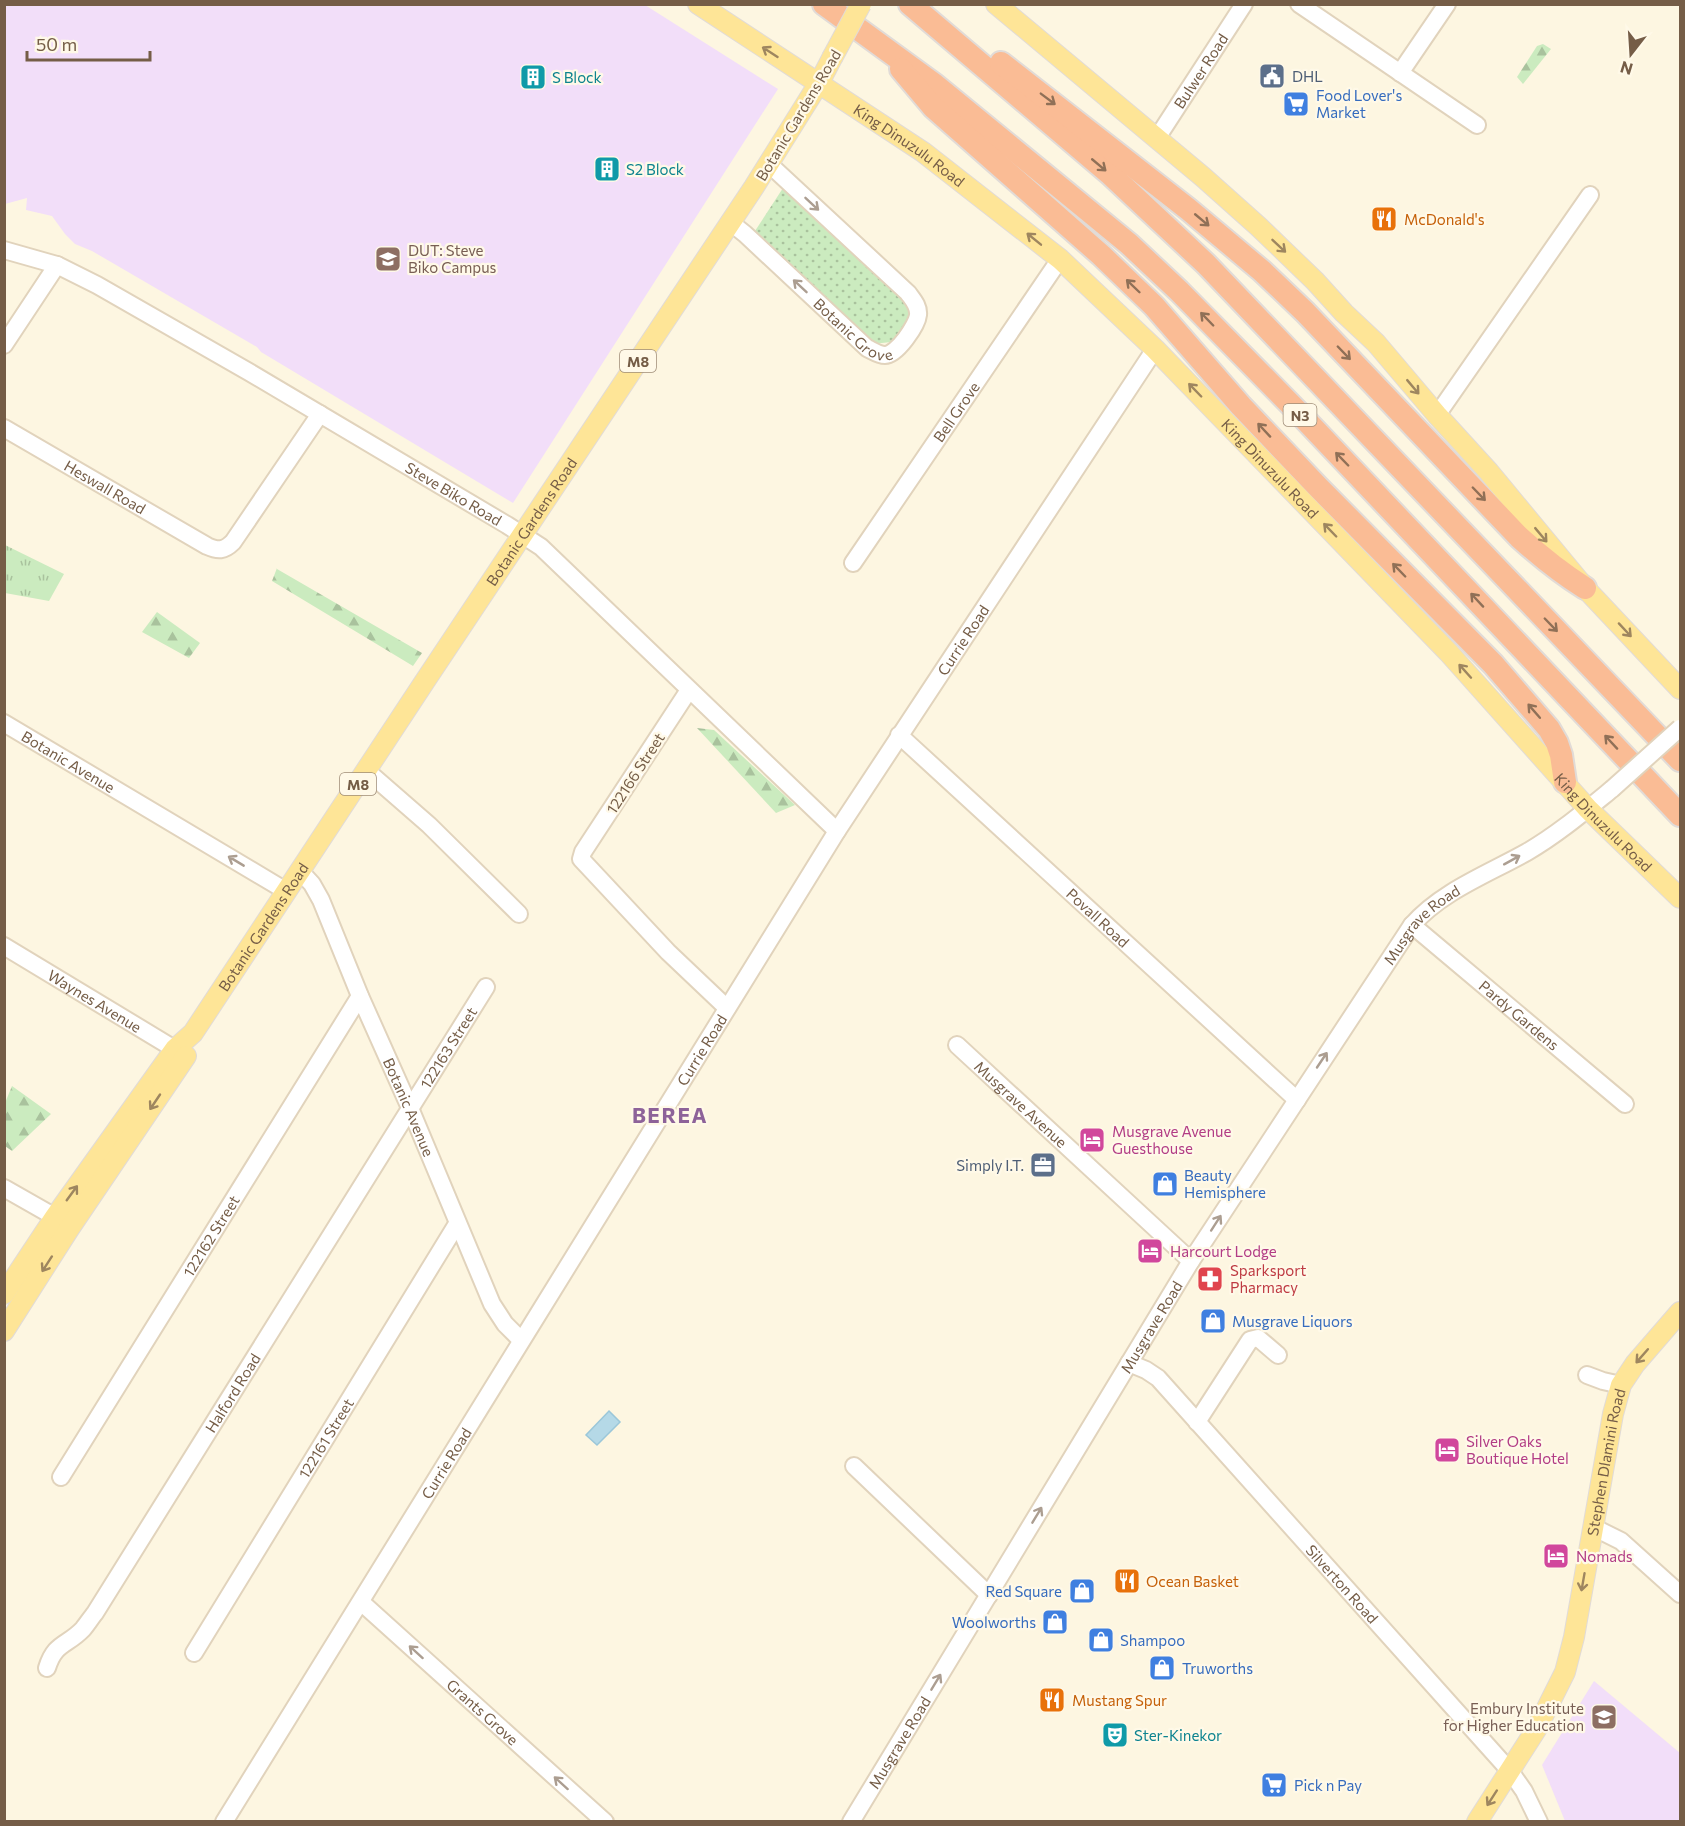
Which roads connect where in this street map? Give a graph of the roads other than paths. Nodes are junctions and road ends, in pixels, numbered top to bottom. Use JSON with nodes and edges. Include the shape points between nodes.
{"nodes":[{"id":1,"x":698,"y":4,"type":"edge"},
{"id":2,"x":824,"y":4,"type":"edge"},
{"id":3,"x":861,"y":4,"type":"edge"},
{"id":4,"x":910,"y":4,"type":"edge"},
{"id":5,"x":916,"y":4,"type":"edge"},
{"id":6,"x":996,"y":4,"type":"edge"},
{"id":7,"x":1244,"y":4,"type":"edge"},
{"id":8,"x":1299,"y":4,"type":"edge"},
{"id":9,"x":1446,"y":4,"type":"edge"},
{"id":10,"x":888,"y":50,"type":"junction"},
{"id":11,"x":1400,"y":73,"type":"junction"},
{"id":12,"x":819,"y":83,"type":"junction"},
{"id":13,"x":1477,"y":124,"type":"dead end"},
{"id":14,"x":1157,"y":138,"type":"junction"},
{"id":15,"x":770,"y":164,"type":"junction"},
{"id":16,"x":1590,"y":195,"type":"dead end"},
{"id":17,"x":730,"y":222,"type":"junction"},
{"id":18,"x":4,"y":250,"type":"edge"},
{"id":19,"x":1060,"y":260,"type":"junction"},
{"id":20,"x":57,"y":265,"type":"junction"},
{"id":21,"x":4,"y":345,"type":"edge"},
{"id":22,"x":1155,"y":349,"type":"junction"},
{"id":23,"x":320,"y":414,"type":"junction"},
{"id":24,"x":1437,"y":415,"type":"junction"},
{"id":25,"x":4,"y":428,"type":"edge"},
{"id":26,"x":522,"y":535,"type":"junction"},
{"id":27,"x":853,"y":563,"type":"dead end"},
{"id":28,"x":1585,"y":588,"type":"junction"},
{"id":29,"x":1680,"y":689,"type":"edge"},
{"id":30,"x":689,"y":690,"type":"junction"},
{"id":31,"x":4,"y":723,"type":"edge"},
{"id":32,"x":1680,"y":728,"type":"edge"},
{"id":33,"x":899,"y":735,"type":"junction"},
{"id":34,"x":1680,"y":760,"type":"edge"},
{"id":35,"x":367,"y":771,"type":"junction"},
{"id":36,"x":1565,"y":782,"type":"junction"},
{"id":37,"x":1588,"y":809,"type":"junction"},
{"id":38,"x":1680,"y":815,"type":"edge"},
{"id":39,"x":837,"y":831,"type":"junction"},
{"id":40,"x":300,"y":871,"type":"junction"},
{"id":41,"x":286,"y":891,"type":"junction"},
{"id":42,"x":1680,"y":898,"type":"edge"},
{"id":43,"x":519,"y":914,"type":"dead end"},
{"id":44,"x":1412,"y":926,"type":"junction"},
{"id":45,"x":4,"y":946,"type":"edge"},
{"id":46,"x":486,"y":987,"type":"dead end"},
{"id":47,"x":360,"y":996,"type":"junction"},
{"id":48,"x":727,"y":1008,"type":"junction"},
{"id":49,"x":957,"y":1045,"type":"dead end"},
{"id":50,"x":181,"y":1053,"type":"junction"},
{"id":51,"x":1297,"y":1100,"type":"junction"},
{"id":52,"x":1624,"y":1104,"type":"dead end"},
{"id":53,"x":410,"y":1108,"type":"junction"},
{"id":54,"x":4,"y":1188,"type":"edge"},
{"id":55,"x":55,"y":1217,"type":"junction"},
{"id":56,"x":457,"y":1224,"type":"junction"},
{"id":57,"x":1191,"y":1261,"type":"junction"},
{"id":58,"x":4,"y":1294,"type":"edge"},
{"id":59,"x":1680,"y":1312,"type":"edge"},
{"id":60,"x":4,"y":1331,"type":"edge"},
{"id":61,"x":521,"y":1340,"type":"junction"},
{"id":62,"x":1278,"y":1355,"type":"dead end"},
{"id":63,"x":1129,"y":1363,"type":"junction"},
{"id":64,"x":1587,"y":1375,"type":"dead end"},
{"id":65,"x":1621,"y":1385,"type":"junction"},
{"id":66,"x":1197,"y":1422,"type":"junction"},
{"id":67,"x":855,"y":1466,"type":"dead end"},
{"id":68,"x":61,"y":1477,"type":"dead end"},
{"id":69,"x":1593,"y":1527,"type":"junction"},
{"id":70,"x":1680,"y":1594,"type":"edge"},
{"id":71,"x":989,"y":1595,"type":"junction"},
{"id":72,"x":361,"y":1602,"type":"junction"},
{"id":73,"x":194,"y":1653,"type":"dead end"},
{"id":74,"x":47,"y":1668,"type":"dead end"},
{"id":75,"x":1510,"y":1771,"type":"junction"},
{"id":76,"x":224,"y":1821,"type":"edge"},
{"id":77,"x":605,"y":1821,"type":"edge"},
{"id":78,"x":851,"y":1821,"type":"edge"},
{"id":79,"x":1477,"y":1821,"type":"edge"},
{"id":80,"x":1539,"y":1821,"type":"edge"}],
"edges":[{"from":12,"to":1,"type":"main road","name":"King Dinuzulu Road","one_way":true},
{"from":2,"to":10,"type":"highway","number":"N3"},
{"from":3,"to":12,"type":"main road","name":"Botanic Gardens Road","number":"M8","bridge":true},
{"from":4,"to":34,"type":"highway","number":"N3","one_way":true,"via":[[1109,173],[1206,264]]},
{"from":5,"to":28,"type":"highway","one_way":true,"via":[[969,36],[1262,271],[1519,537]]},
{"from":6,"to":14,"type":"main road"},
{"from":7,"to":14,"type":"street","name":"Bulwer Road"},
{"from":8,"to":11,"type":"street"},
{"from":9,"to":11,"type":"street"},
{"from":36,"to":10,"type":"highway","one_way":true,"via":[[1562,755],[1550,729],[1493,664],[1287,455],[1154,306],[933,107]]},
{"from":38,"to":10,"type":"highway","number":"N3","one_way":true,"via":[[1179,291],[1111,229]]},
{"from":11,"to":13,"type":"street"},
{"from":12,"to":15,"type":"main road","name":"Botanic Gardens Road","number":"M8"},
{"from":19,"to":12,"type":"main road","name":"King Dinuzulu Road","one_way":true,"via":[[923,152]]},
{"from":14,"to":24,"type":"main road","one_way":true,"via":[[1259,226],[1315,281]]},
{"from":15,"to":17,"type":"main road","name":"Botanic Gardens Road","number":"M8"},
{"from":15,"to":17,"type":"street","name":"Botanic Grove","one_way":true,"via":[[916,304],[917,320],[899,347],[886,355],[867,348]]},
{"from":16,"to":24,"type":"street"},
{"from":17,"to":26,"type":"main road","name":"Botanic Gardens Road","number":"M8"},
{"from":18,"to":20,"type":"street","name":"Steve Biko Road"},
{"from":19,"to":22,"type":"main road","name":"King Dinuzulu Road"},
{"from":19,"to":27,"type":"street","name":"Bell Grove"},
{"from":20,"to":21,"type":"street"},
{"from":20,"to":23,"type":"street","name":"Steve Biko Road"},
{"from":22,"to":33,"type":"street","name":"Currie Road"},
{"from":36,"to":22,"type":"main road","name":"King Dinuzulu Road","one_way":true,"via":[[1448,652]]},
{"from":23,"to":25,"type":"street","name":"Heswall Road","via":[[232,542],[219,550]]},
{"from":23,"to":26,"type":"street","name":"Steve Biko Road"},
{"from":24,"to":28,"type":"main road","one_way":true},
{"from":26,"to":30,"type":"street","name":"Steve Biko Road","via":[[541,547]]},
{"from":26,"to":35,"type":"main road","name":"Botanic Gardens Road","number":"M8"},
{"from":28,"to":29,"type":"main road","one_way":true},
{"from":30,"to":39,"type":"street","name":"Steve Biko Road"},
{"from":30,"to":48,"type":"street","name":"122166 Street","via":[[581,857],[668,952]]},
{"from":41,"to":31,"type":"street","name":"Botanic Avenue","one_way":true},
{"from":32,"to":37,"type":"street","name":"Musgrave Road","bridge":true},
{"from":33,"to":39,"type":"street","name":"Currie Road"},
{"from":33,"to":51,"type":"street","name":"Povall Road"},
{"from":35,"to":40,"type":"main road","name":"Botanic Gardens Road","number":"M8"},
{"from":35,"to":43,"type":"street","via":[[429,825]]},
{"from":36,"to":37,"type":"main road","name":"King Dinuzulu Road"},
{"from":37,"to":42,"type":"main road","name":"King Dinuzulu Road"},
{"from":44,"to":37,"type":"street","name":"Musgrave Road","one_way":true,"via":[[1432,906],[1529,850]]},
{"from":39,"to":48,"type":"street","name":"Currie Road"},
{"from":40,"to":41,"type":"main road","name":"Botanic Gardens Road","number":"M8"},
{"from":40,"to":47,"type":"street","name":"Botanic Avenue","via":[[321,900]]},
{"from":41,"to":50,"type":"main road","name":"Botanic Gardens Road","number":"M8"},
{"from":51,"to":44,"type":"street","name":"Musgrave Road","one_way":true},
{"from":44,"to":52,"type":"street","name":"Pardy Gardens"},
{"from":45,"to":50,"type":"street","name":"Waynes Avenue"},
{"from":46,"to":53,"type":"street","name":"122163 Street"},
{"from":47,"to":53,"type":"street","name":"Botanic Avenue"},
{"from":47,"to":68,"type":"street","name":"122162 Street"},
{"from":48,"to":61,"type":"street","name":"Currie Road"},
{"from":49,"to":57,"type":"street","name":"Musgrave Avenue"},
{"from":55,"to":50,"type":"main road","name":"Botanic Gardens Road","number":"M8","one_way":true},
{"from":50,"to":60,"type":"main road","name":"Botanic Gardens Road","number":"M8","one_way":true},
{"from":57,"to":51,"type":"street","name":"Musgrave Road","one_way":true},
{"from":53,"to":56,"type":"street","name":"Botanic Avenue"},
{"from":53,"to":74,"type":"street","name":"Halford Road","via":[[95,1613],[82,1630],[56,1648]]},
{"from":54,"to":55,"type":"street"},
{"from":55,"to":58,"type":"main road","name":"Botanic Gardens Road","number":"M8"},
{"from":56,"to":61,"type":"street","name":"Botanic Avenue","via":[[492,1304]]},
{"from":56,"to":73,"type":"street","name":"122161 Street"},
{"from":57,"to":63,"type":"street","name":"Musgrave Road"},
{"from":59,"to":65,"type":"main road","name":"Stephen Dlamini Road","one_way":true},
{"from":61,"to":72,"type":"street","name":"Currie Road"},
{"from":62,"to":66,"type":"street","via":[[1258,1338],[1250,1340]]},
{"from":63,"to":66,"type":"street","name":"Silverton Road","via":[[1158,1378]]},
{"from":71,"to":63,"type":"street","name":"Musgrave Road","one_way":true},
{"from":64,"to":65,"type":"street"},
{"from":65,"to":69,"type":"main road","name":"Stephen Dlamini Road"},
{"from":66,"to":75,"type":"street","name":"Silverton Road"},
{"from":67,"to":71,"type":"street"},
{"from":69,"to":70,"type":"street","via":[[1621,1541]]},
{"from":69,"to":75,"type":"main road","name":"Stephen Dlamini Road","one_way":true,"via":[[1565,1672]]},
{"from":78,"to":71,"type":"street","name":"Musgrave Road","one_way":true},
{"from":72,"to":76,"type":"street","name":"Currie Road"},
{"from":77,"to":72,"type":"street","name":"Grants Grove","one_way":true},
{"from":75,"to":79,"type":"main road","name":"Stephen Dlamini Road","one_way":true},
{"from":75,"to":80,"type":"street","name":"Silverton Road"}]}
